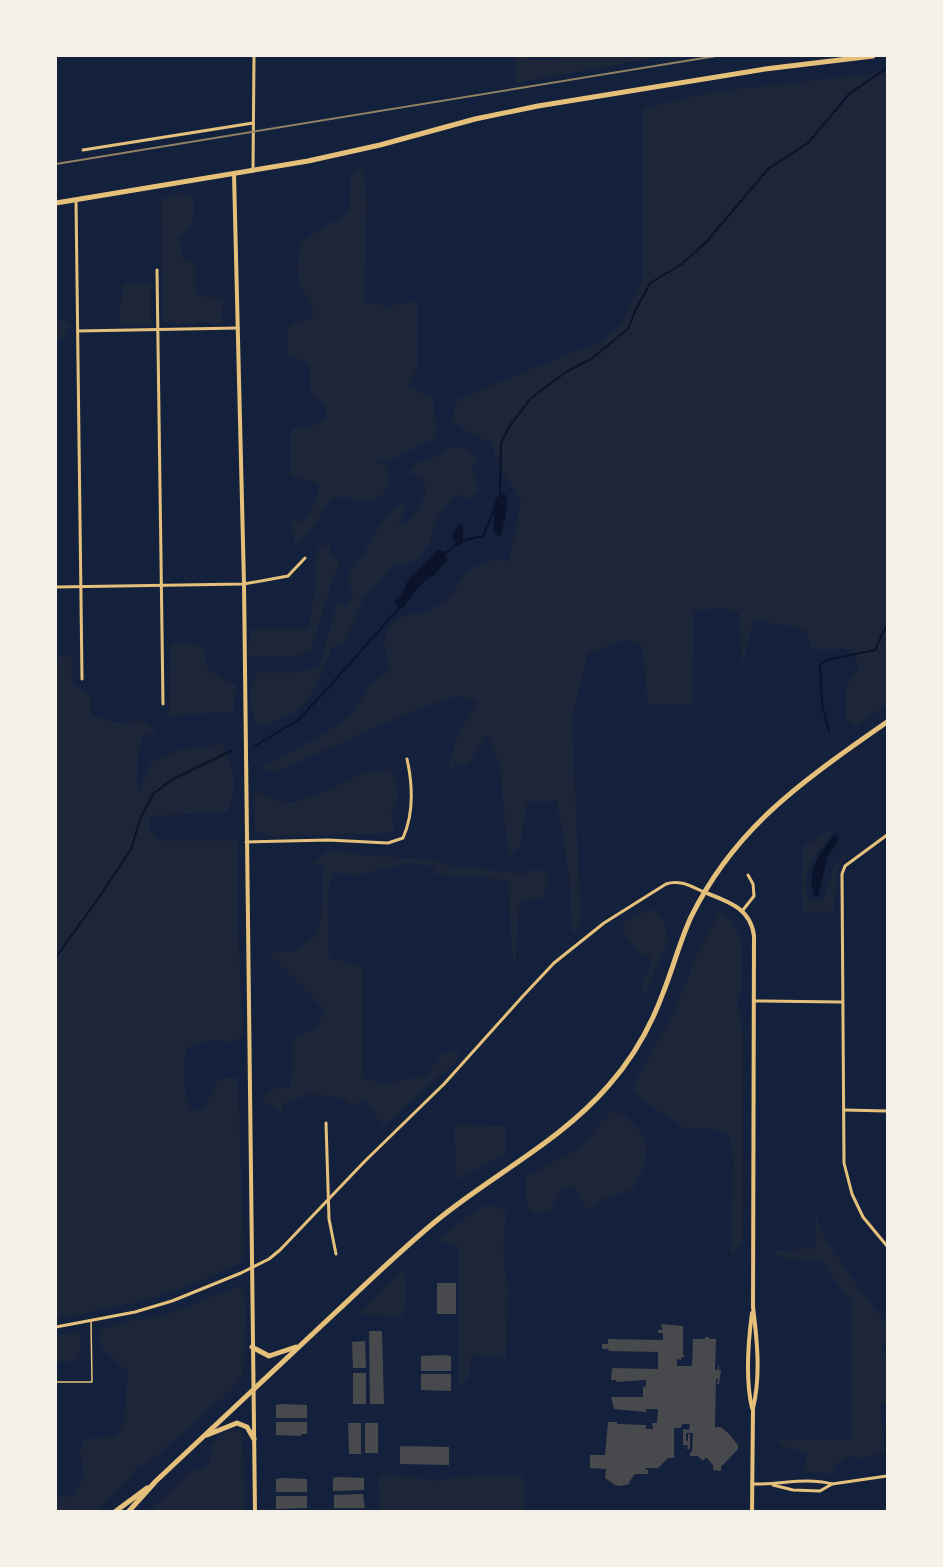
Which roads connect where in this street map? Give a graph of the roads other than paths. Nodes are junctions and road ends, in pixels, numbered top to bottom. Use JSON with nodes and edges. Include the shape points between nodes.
{"nodes":[{"id":1,"x":254,"y":56,"type":"edge"},
{"id":2,"x":872,"y":56,"type":"edge"},
{"id":3,"x":253,"y":122,"type":"junction"},
{"id":4,"x":83,"y":150,"type":"dead end"},
{"id":5,"x":253,"y":171,"type":"junction"},
{"id":6,"x":234,"y":174,"type":"junction"},
{"id":7,"x":76,"y":200,"type":"junction"},
{"id":8,"x":56,"y":203,"type":"edge"},
{"id":9,"x":156,"y":270,"type":"dead end"},
{"id":10,"x":238,"y":328,"type":"junction"},
{"id":11,"x":157,"y":330,"type":"junction"},
{"id":12,"x":78,"y":331,"type":"junction"},
{"id":13,"x":305,"y":558,"type":"dead end"},
{"id":14,"x":244,"y":584,"type":"junction"},
{"id":15,"x":162,"y":585,"type":"junction"},
{"id":16,"x":82,"y":586,"type":"junction"},
{"id":17,"x":56,"y":587,"type":"edge"},
{"id":18,"x":82,"y":679,"type":"dead end"},
{"id":19,"x":163,"y":704,"type":"dead end"},
{"id":20,"x":887,"y":722,"type":"edge"},
{"id":21,"x":407,"y":759,"type":"dead end"},
{"id":22,"x":887,"y":835,"type":"edge"},
{"id":23,"x":246,"y":842,"type":"junction"},
{"id":24,"x":748,"y":875,"type":"dead end"},
{"id":25,"x":704,"y":892,"type":"junction"},
{"id":26,"x":742,"y":910,"type":"junction"},
{"id":27,"x":755,"y":1001,"type":"junction"},
{"id":28,"x":841,"y":1002,"type":"junction"},
{"id":29,"x":844,"y":1110,"type":"junction"},
{"id":30,"x":887,"y":1111,"type":"edge"},
{"id":31,"x":326,"y":1123,"type":"dead end"},
{"id":32,"x":329,"y":1200,"type":"junction"},
{"id":33,"x":887,"y":1246,"type":"edge"},
{"id":34,"x":336,"y":1254,"type":"dead end"},
{"id":35,"x":252,"y":1267,"type":"junction"},
{"id":36,"x":753,"y":1307,"type":"junction"},
{"id":37,"x":91,"y":1320,"type":"junction"},
{"id":38,"x":56,"y":1327,"type":"edge"},
{"id":39,"x":299,"y":1346,"type":"junction"},
{"id":40,"x":252,"y":1347,"type":"junction"},
{"id":41,"x":56,"y":1382,"type":"edge"},
{"id":42,"x":253,"y":1390,"type":"junction"},
{"id":43,"x":752,"y":1408,"type":"junction"},
{"id":44,"x":203,"y":1437,"type":"junction"},
{"id":45,"x":254,"y":1439,"type":"junction"},
{"id":46,"x":887,"y":1476,"type":"edge"},
{"id":47,"x":156,"y":1481,"type":"junction"},
{"id":48,"x":805,"y":1481,"type":"junction"},
{"id":49,"x":752,"y":1484,"type":"junction"},
{"id":50,"x":832,"y":1484,"type":"junction"},
{"id":51,"x":773,"y":1485,"type":"junction"},
{"id":52,"x":805,"y":1491,"type":"junction"},
{"id":53,"x":116,"y":1511,"type":"edge"},
{"id":54,"x":129,"y":1511,"type":"edge"},
{"id":55,"x":255,"y":1511,"type":"edge"},
{"id":56,"x":752,"y":1511,"type":"edge"}],
"edges":[{"from":1,"to":3,"type":"street"},
{"from":2,"to":5,"type":"main road","via":[[765,69],[525,108],[348,152]]},
{"from":3,"to":4,"type":"street"},
{"from":3,"to":5,"type":"street"},
{"from":5,"to":6,"type":"main road"},
{"from":6,"to":7,"type":"main road"},
{"from":6,"to":10,"type":"street"},
{"from":7,"to":8,"type":"main road"},
{"from":7,"to":12,"type":"street"},
{"from":9,"to":11,"type":"street"},
{"from":10,"to":11,"type":"street"},
{"from":10,"to":14,"type":"street"},
{"from":11,"to":12,"type":"street"},
{"from":11,"to":15,"type":"street"},
{"from":12,"to":16,"type":"street"},
{"from":13,"to":14,"type":"street","via":[[288,576]]},
{"from":14,"to":15,"type":"street"},
{"from":14,"to":23,"type":"street"},
{"from":15,"to":16,"type":"street"},
{"from":15,"to":19,"type":"street"},
{"from":16,"to":17,"type":"street"},
{"from":16,"to":18,"type":"street"},
{"from":20,"to":25,"type":"main road","via":[[797,788],[759,820],[730,854]]},
{"from":21,"to":23,"type":"street","via":[[412,782],[412,798],[408,826],[403,838],[388,842]]},
{"from":22,"to":28,"type":"street","via":[[845,866],[842,874]]},
{"from":23,"to":35,"type":"street"},
{"from":24,"to":26,"type":"street","via":[[753,884],[754,896]]},
{"from":25,"to":26,"type":"street"},
{"from":25,"to":32,"type":"street","via":[[683,883],[666,884],[604,923],[572,948],[523,996],[444,1084]]},
{"from":25,"to":39,"type":"main road","via":[[684,934],[652,1019],[609,1086],[556,1136],[439,1218]]},
{"from":26,"to":27,"type":"street","via":[[754,930]]},
{"from":27,"to":28,"type":"street"},
{"from":27,"to":36,"type":"street"},
{"from":28,"to":29,"type":"street"},
{"from":29,"to":30,"type":"street"},
{"from":29,"to":33,"type":"street","via":[[844,1164],[852,1194],[862,1217]]},
{"from":31,"to":32,"type":"street"},
{"from":32,"to":34,"type":"street","via":[[329,1219]]},
{"from":32,"to":35,"type":"street","via":[[280,1250]]},
{"from":35,"to":37,"type":"street","via":[[172,1302]]},
{"from":35,"to":40,"type":"street"},
{"from":36,"to":43,"type":"street","via":[[749,1336],[749,1394]]},
{"from":36,"to":43,"type":"street","via":[[757,1343],[756,1394]]},
{"from":37,"to":38,"type":"street"},
{"from":37,"to":41,"type":"lane","via":[[92,1382]]},
{"from":39,"to":40,"type":"main road","via":[[269,1356]]},
{"from":39,"to":42,"type":"main road"},
{"from":40,"to":42,"type":"street"},
{"from":42,"to":44,"type":"main road"},
{"from":42,"to":45,"type":"street"},
{"from":43,"to":49,"type":"street"},
{"from":44,"to":45,"type":"main road","via":[[237,1423],[247,1427]]},
{"from":44,"to":47,"type":"main road"},
{"from":45,"to":55,"type":"street"},
{"from":46,"to":50,"type":"street"},
{"from":47,"to":53,"type":"main road"},
{"from":47,"to":54,"type":"main road"},
{"from":48,"to":50,"type":"street"},
{"from":48,"to":51,"type":"street"},
{"from":48,"to":52,"type":"street"},
{"from":49,"to":51,"type":"street"},
{"from":49,"to":56,"type":"street"},
{"from":50,"to":52,"type":"street","via":[[820,1491]]},
{"from":51,"to":52,"type":"street"}]}
